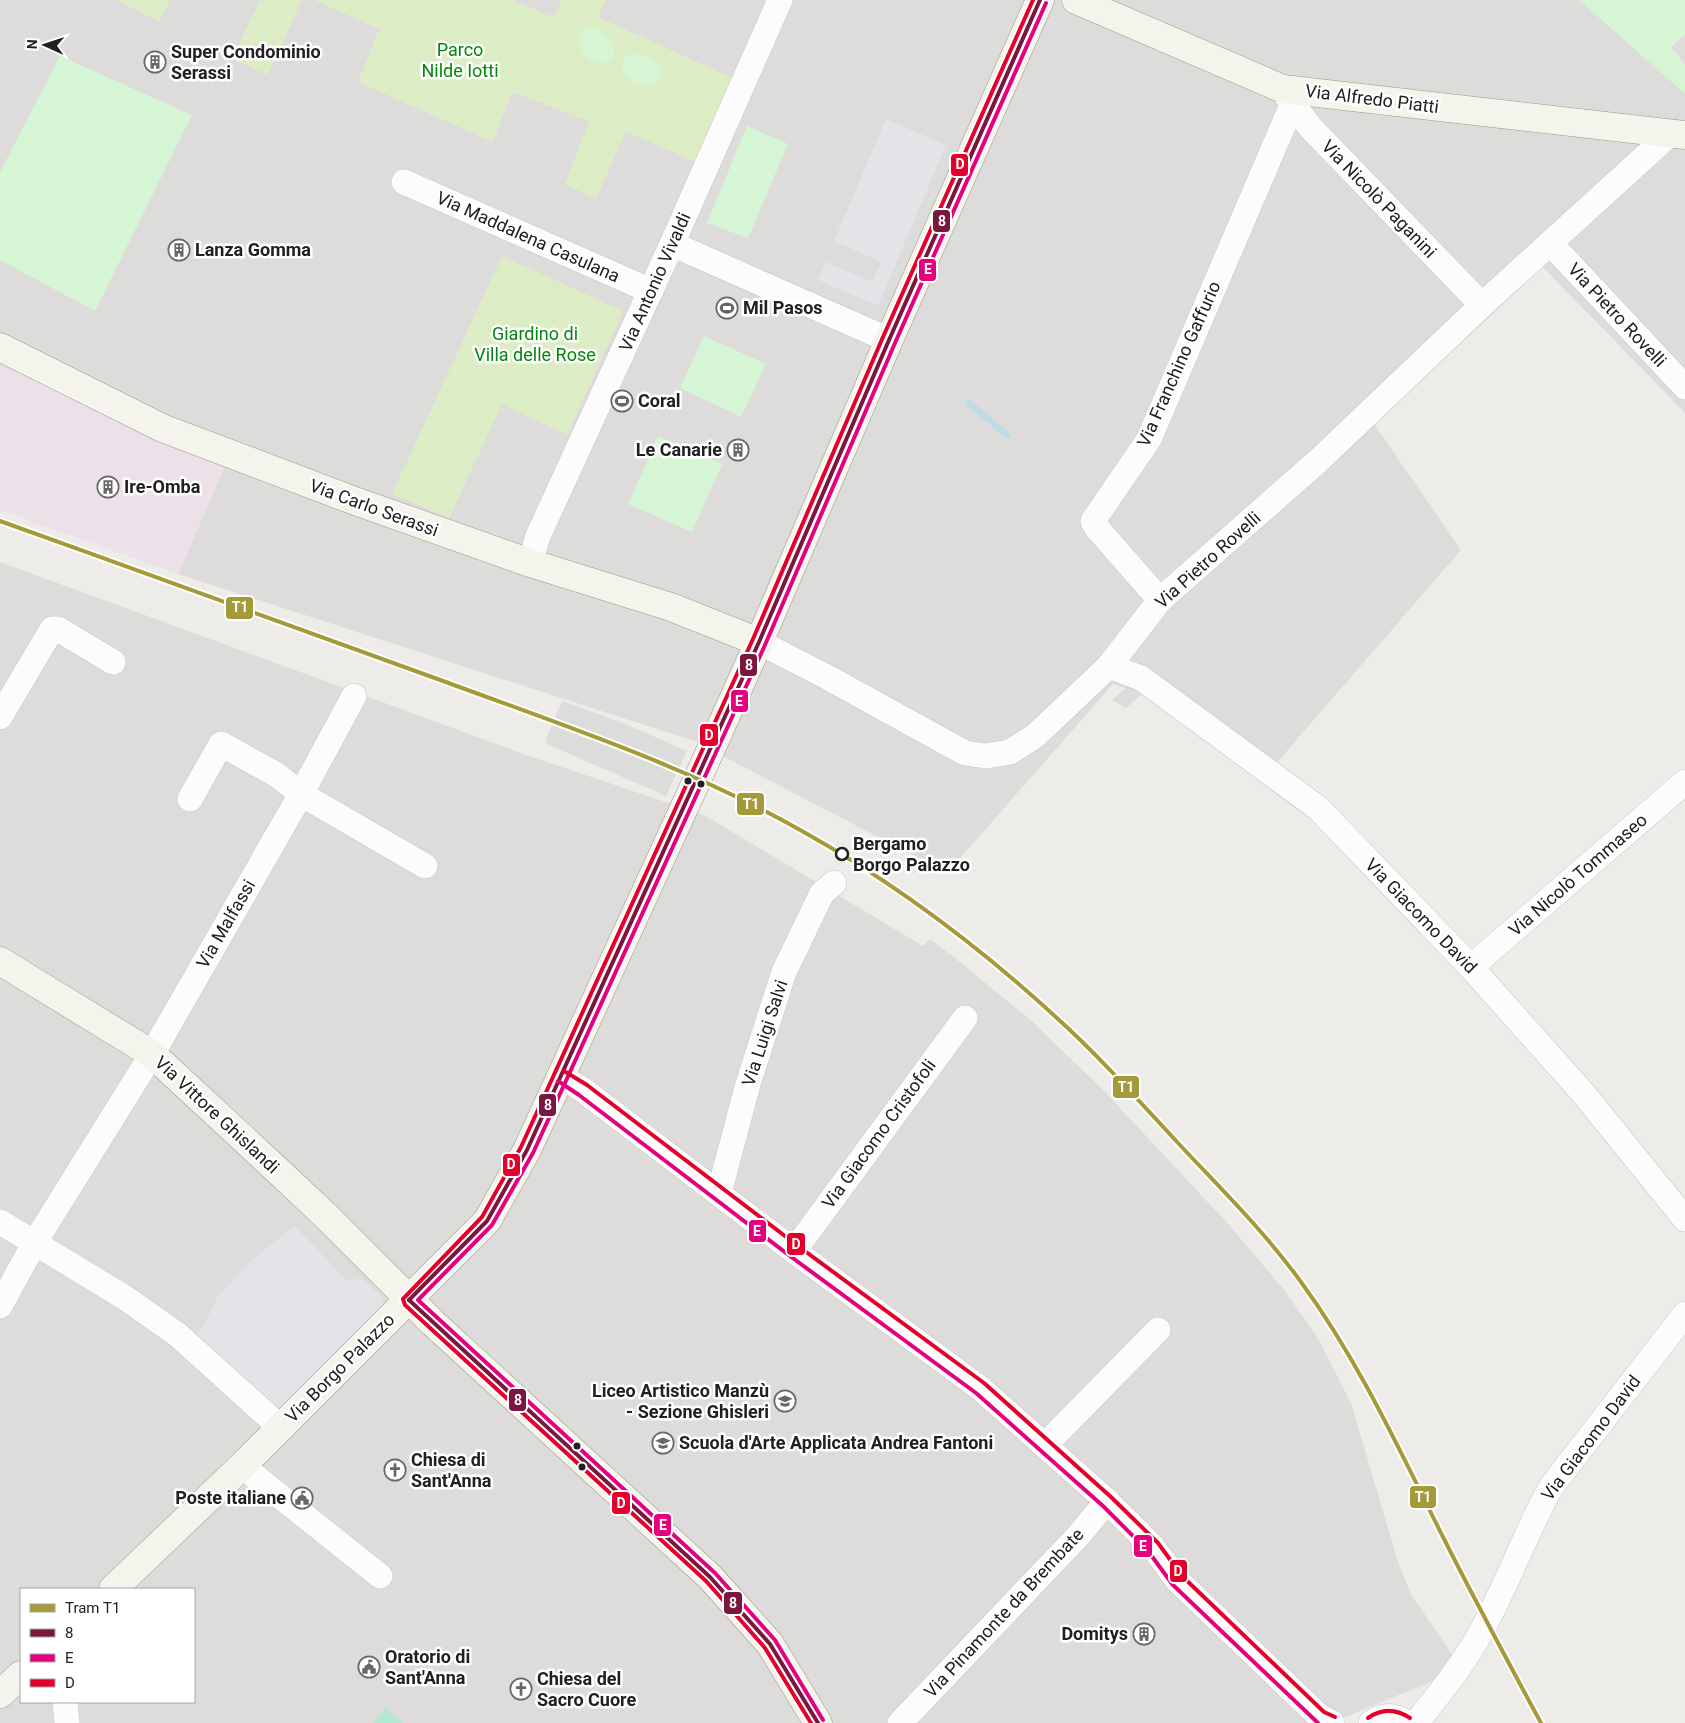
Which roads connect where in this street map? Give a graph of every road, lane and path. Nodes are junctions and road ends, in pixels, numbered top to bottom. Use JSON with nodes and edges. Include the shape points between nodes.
{"nodes":[{"id":1,"x":780,"y":0,"type":"edge"},
{"id":2,"x":1040,"y":0,"type":"edge"},
{"id":3,"x":1076,"y":0,"type":"edge"},
{"id":4,"x":1287,"y":97,"type":"junction"},
{"id":5,"x":1678,"y":134,"type":"edge"},
{"id":6,"x":404,"y":182,"type":"dead end"},
{"id":7,"x":1550,"y":243,"type":"junction"},
{"id":8,"x":672,"y":244,"type":"junction"},
{"id":9,"x":651,"y":291,"type":"junction"},
{"id":10,"x":1482,"y":305,"type":"junction"},
{"id":11,"x":889,"y":340,"type":"junction"},
{"id":12,"x":0,"y":347,"type":"edge"},
{"id":13,"x":1685,"y":387,"type":"edge"},
{"id":14,"x":530,"y":563,"type":"junction"},
{"id":15,"x":1160,"y":600,"type":"junction"},
{"id":16,"x":759,"y":642,"type":"junction"},
{"id":17,"x":113,"y":662,"type":"dead end"},
{"id":18,"x":1110,"y":666,"type":"junction"},
{"id":19,"x":354,"y":696,"type":"dead end"},
{"id":20,"x":0,"y":717,"type":"edge"},
{"id":21,"x":1685,"y":782,"type":"edge"},
{"id":22,"x":301,"y":794,"type":"junction"},
{"id":23,"x":190,"y":800,"type":"dead end"},
{"id":24,"x":425,"y":866,"type":"dead end"},
{"id":25,"x":834,"y":883,"type":"dead end"},
{"id":26,"x":0,"y":962,"type":"edge"},
{"id":27,"x":1468,"y":964,"type":"junction"},
{"id":28,"x":965,"y":1018,"type":"dead end"},
{"id":29,"x":152,"y":1054,"type":"junction"},
{"id":30,"x":561,"y":1076,"type":"junction"},
{"id":31,"x":718,"y":1193,"type":"junction"},
{"id":32,"x":1685,"y":1219,"type":"edge"},
{"id":33,"x":0,"y":1222,"type":"edge"},
{"id":34,"x":35,"y":1242,"type":"junction"},
{"id":35,"x":794,"y":1251,"type":"junction"},
{"id":36,"x":409,"y":1300,"type":"junction"},
{"id":37,"x":0,"y":1306,"type":"edge"},
{"id":38,"x":1685,"y":1314,"type":"edge"},
{"id":39,"x":1158,"y":1330,"type":"dead end"},
{"id":40,"x":280,"y":1427,"type":"junction"},
{"id":41,"x":1045,"y":1445,"type":"junction"},
{"id":42,"x":242,"y":1466,"type":"junction"},
{"id":43,"x":1107,"y":1501,"type":"junction"},
{"id":44,"x":380,"y":1576,"type":"dead end"},
{"id":45,"x":114,"y":1588,"type":"edge"},
{"id":46,"x":20,"y":1676,"type":"edge"},
{"id":47,"x":0,"y":1694,"type":"edge"},
{"id":48,"x":65,"y":1703,"type":"edge"},
{"id":49,"x":67,"y":1723,"type":"edge"},
{"id":50,"x":818,"y":1723,"type":"edge"},
{"id":51,"x":900,"y":1723,"type":"edge"},
{"id":52,"x":1332,"y":1723,"type":"edge"},
{"id":53,"x":1371,"y":1723,"type":"edge"},
{"id":54,"x":1407,"y":1723,"type":"edge"},
{"id":55,"x":1416,"y":1723,"type":"edge"}],
"edges":[{"from":1,"to":8,"type":"street","name":"Via Antonio Vivaldi"},
{"from":2,"to":11,"type":"street","name":"Via Borgo Palazzo"},
{"from":3,"to":4,"type":"street","name":"Via Alfredo Piatti"},
{"from":4,"to":5,"type":"street","name":"Via Alfredo Piatti"},
{"from":4,"to":10,"type":"street","name":"Via Nicolò Paganini","via":[[1310,127]]},
{"from":4,"to":15,"type":"street","name":"Via Franchino Gaffurio","via":[[1149,438],[1093,521]]},
{"from":5,"to":7,"type":"street","name":"Via Pietro Rovelli"},
{"from":6,"to":9,"type":"street","name":"Via Maddalena Casulana"},
{"from":7,"to":10,"type":"street","name":"Via Pietro Rovelli"},
{"from":7,"to":13,"type":"street","name":"Via Pietro Rovelli"},
{"from":8,"to":9,"type":"street","name":"Via Antonio Vivaldi"},
{"from":8,"to":11,"type":"street"},
{"from":9,"to":14,"type":"street","name":"Via Antonio Vivaldi","via":[[538,536]]},
{"from":10,"to":15,"type":"street","name":"Via Pietro Rovelli","via":[[1318,461]]},
{"from":11,"to":16,"type":"street","name":"Via Borgo Palazzo"},
{"from":12,"to":14,"type":"street","name":"Via Carlo Serassi","via":[[162,428]]},
{"from":14,"to":16,"type":"street","name":"Via Carlo Serassi","via":[[671,607]]},
{"from":15,"to":18,"type":"street","name":"Via Pietro Rovelli"},
{"from":16,"to":18,"type":"street","name":"Via Pietro Rovelli","via":[[942,742],[965,753],[986,756],[1010,752],[1035,736]]},
{"from":16,"to":30,"type":"street","name":"Via Borgo Palazzo"},
{"from":17,"to":20,"type":"street","via":[[58,629],[52,629]]},
{"from":18,"to":27,"type":"street","name":"Via Giacomo David","via":[[1141,678],[1318,808]]},
{"from":19,"to":22,"type":"street","name":"Via Malfassi"},
{"from":21,"to":27,"type":"street","name":"Via Nicolò Tommaseo","via":[[1479,960]]},
{"from":22,"to":23,"type":"street","via":[[277,775],[220,744]]},
{"from":22,"to":24,"type":"street"},
{"from":22,"to":29,"type":"street","name":"Via Malfassi"},
{"from":25,"to":31,"type":"street","name":"Via Luigi Salvi","via":[[822,893],[784,972]]},
{"from":26,"to":29,"type":"street","name":"Via Vittore Ghislandi"},
{"from":27,"to":32,"type":"street","name":"Via Giacomo David","via":[[1583,1093]]},
{"from":28,"to":35,"type":"street","name":"Via Giacomo Cristofoli"},
{"from":29,"to":34,"type":"street","name":"Via Malfassi"},
{"from":29,"to":36,"type":"street","name":"Via Vittore Ghislandi","via":[[326,1216]]},
{"from":30,"to":31,"type":"street","via":[[584,1090]]},
{"from":30,"to":36,"type":"street","name":"Via Borgo Palazzo","via":[[527,1150],[487,1221]]},
{"from":31,"to":35,"type":"street"},
{"from":33,"to":34,"type":"street"},
{"from":34,"to":37,"type":"street","name":"Via Malfassi"},
{"from":34,"to":40,"type":"street","via":[[178,1335]]},
{"from":35,"to":41,"type":"street","via":[[980,1388]]},
{"from":36,"to":40,"type":"street","name":"Via Borgo Palazzo"},
{"from":36,"to":50,"type":"street","name":"Via Vittore Ghislandi","via":[[710,1577],[770,1644]]},
{"from":38,"to":55,"type":"street","name":"Via Giacomo David","via":[[1551,1487],[1480,1634]]},
{"from":39,"to":41,"type":"street"},
{"from":40,"to":42,"type":"street","name":"Via Borgo Palazzo"},
{"from":41,"to":43,"type":"street"},
{"from":42,"to":44,"type":"street"},
{"from":42,"to":45,"type":"street","name":"Via Borgo Palazzo"},
{"from":43,"to":51,"type":"street","name":"Via Pinamonte da Brembate","via":[[1079,1535]]},
{"from":43,"to":52,"type":"street","via":[[1153,1547],[1177,1580],[1320,1717]]},
{"from":46,"to":47,"type":"street"},
{"from":48,"to":49,"type":"street"},
{"from":53,"to":54,"type":"street","via":[[1388,1716]]}]}
